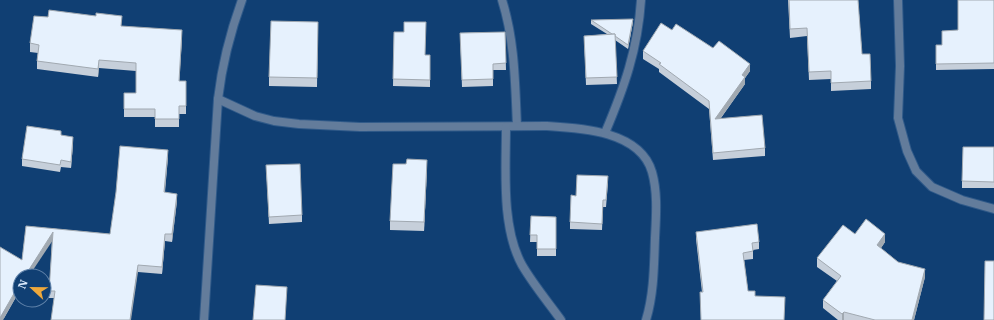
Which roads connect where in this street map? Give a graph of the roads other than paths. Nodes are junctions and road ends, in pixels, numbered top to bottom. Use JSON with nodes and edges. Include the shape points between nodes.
{"nodes":[{"id":1,"x":242,"y":0,"type":"edge"},
{"id":2,"x":502,"y":0,"type":"edge"},
{"id":3,"x":641,"y":0,"type":"edge"},
{"id":4,"x":898,"y":0,"type":"edge"},
{"id":5,"x":218,"y":99,"type":"junction"},
{"id":6,"x":517,"y":126,"type":"junction"},
{"id":7,"x":506,"y":127,"type":"junction"},
{"id":8,"x":605,"y":133,"type":"junction"},
{"id":9,"x":994,"y":209,"type":"edge"},
{"id":10,"x":204,"y":320,"type":"edge"},
{"id":11,"x":561,"y":320,"type":"edge"},
{"id":12,"x":646,"y":320,"type":"edge"}],
"edges":[{"from":1,"to":5,"type":"street","via":[[222,68]]},
{"from":2,"to":6,"type":"street","via":[[509,23],[515,65]]},
{"from":3,"to":8,"type":"street","via":[[639,25],[624,88]]},
{"from":4,"to":9,"type":"street","via":[[898,118],[906,151],[916,170],[932,186],[962,200]]},
{"from":5,"to":7,"type":"street","via":[[255,116],[293,123],[360,127]]},
{"from":5,"to":10,"type":"street"},
{"from":6,"to":7,"type":"street"},
{"from":6,"to":8,"type":"street","via":[[575,128]]},
{"from":7,"to":11,"type":"street","via":[[507,209],[512,239],[522,264]]},
{"from":8,"to":12,"type":"street","via":[[640,152],[651,170],[655,185],[654,269]]}]}
